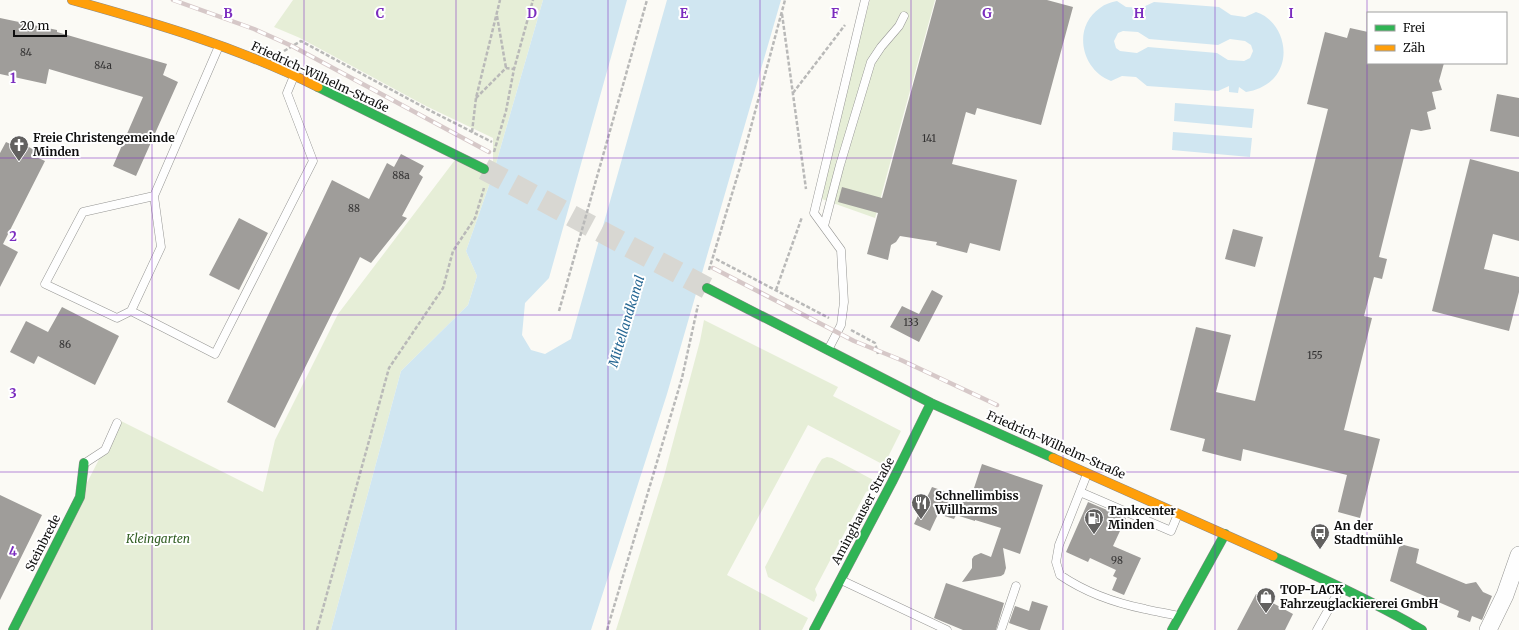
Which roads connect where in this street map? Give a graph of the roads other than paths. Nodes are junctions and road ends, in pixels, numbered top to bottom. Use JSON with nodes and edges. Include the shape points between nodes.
{"nodes":[{"id":1,"x":72,"y":0,"type":"edge"},
{"id":2,"x":865,"y":0,"type":"edge"},
{"id":3,"x":904,"y":16,"type":"dead end"},
{"id":4,"x":220,"y":46,"type":"junction"},
{"id":5,"x":294,"y":75,"type":"junction"},
{"id":6,"x":484,"y":169,"type":"tunnel mouth"},
{"id":7,"x":154,"y":196,"type":"junction"},
{"id":8,"x":824,"y":226,"type":"junction"},
{"id":9,"x":707,"y":288,"type":"tunnel mouth"},
{"id":10,"x":131,"y":312,"type":"junction"},
{"id":11,"x":828,"y":351,"type":"junction"},
{"id":12,"x":932,"y":403,"type":"junction"},
{"id":13,"x":118,"y":423,"type":"dead end"},
{"id":14,"x":84,"y":463,"type":"joint"},
{"id":15,"x":1088,"y":473,"type":"junction"},
{"id":16,"x":1080,"y":492,"type":"junction"},
{"id":17,"x":1179,"y":514,"type":"junction"},
{"id":18,"x":1225,"y":534,"type":"junction"},
{"id":19,"x":1519,"y":555,"type":"edge"},
{"id":20,"x":840,"y":580,"type":"junction"},
{"id":21,"x":1016,"y":586,"type":"dead end"},
{"id":22,"x":1342,"y":587,"type":"junction"},
{"id":23,"x":1180,"y":616,"type":"junction"},
{"id":24,"x":13,"y":630,"type":"edge"},
{"id":25,"x":814,"y":630,"type":"edge"},
{"id":26,"x":947,"y":630,"type":"edge"},
{"id":27,"x":1001,"y":630,"type":"edge"},
{"id":28,"x":1172,"y":630,"type":"edge"},
{"id":29,"x":1317,"y":630,"type":"edge"},
{"id":30,"x":1422,"y":630,"type":"edge"},
{"id":31,"x":1488,"y":630,"type":"edge"}],
"edges":[{"from":1,"to":4,"type":"street","name":"Friedrich-Wilhelm-Straße"},
{"from":2,"to":8,"type":"lane","via":[[814,213]]},
{"from":3,"to":8,"type":"lane","via":[[871,62]]},
{"from":4,"to":5,"type":"street","name":"Friedrich-Wilhelm-Straße"},
{"from":4,"to":7,"type":"lane"},
{"from":5,"to":6,"type":"street","name":"Friedrich-Wilhelm-Straße"},
{"from":5,"to":10,"type":"lane","via":[[287,93],[314,161],[216,354]]},
{"from":7,"to":10,"type":"lane","via":[[161,247]]},
{"from":7,"to":10,"type":"lane","via":[[83,212],[45,284],[117,318]]},
{"from":8,"to":11,"type":"lane","via":[[841,250],[844,302],[841,325]]},
{"from":9,"to":11,"type":"street","name":"Friedrich-Wilhelm-Straße"},
{"from":11,"to":12,"type":"street","name":"Friedrich-Wilhelm-Straße"},
{"from":12,"to":15,"type":"street","name":"Friedrich-Wilhelm-Straße"},
{"from":12,"to":20,"type":"street","name":"Aminghauser Straße"},
{"from":13,"to":14,"type":"lane","via":[[105,450]]},
{"from":14,"to":24,"type":"street","name":"Steinbrede","via":[[80,497]]},
{"from":15,"to":16,"type":"lane"},
{"from":15,"to":17,"type":"street","name":"Friedrich-Wilhelm-Straße"},
{"from":16,"to":17,"type":"lane","via":[[1171,531]]},
{"from":16,"to":23,"type":"lane","via":[[1059,545],[1056,562],[1060,575],[1090,593],[1113,601]]},
{"from":17,"to":18,"type":"street","name":"Friedrich-Wilhelm-Straße"},
{"from":18,"to":22,"type":"street","name":"Friedrich-Wilhelm-Straße"},
{"from":18,"to":23,"type":"street"},
{"from":19,"to":31,"type":"street"},
{"from":20,"to":25,"type":"street","name":"Aminghauser Straße"},
{"from":20,"to":26,"type":"lane"},
{"from":21,"to":27,"type":"lane"},
{"from":22,"to":29,"type":"lane"},
{"from":22,"to":30,"type":"street","name":"Friedrich-Wilhelm-Straße"},
{"from":23,"to":28,"type":"street"}]}
